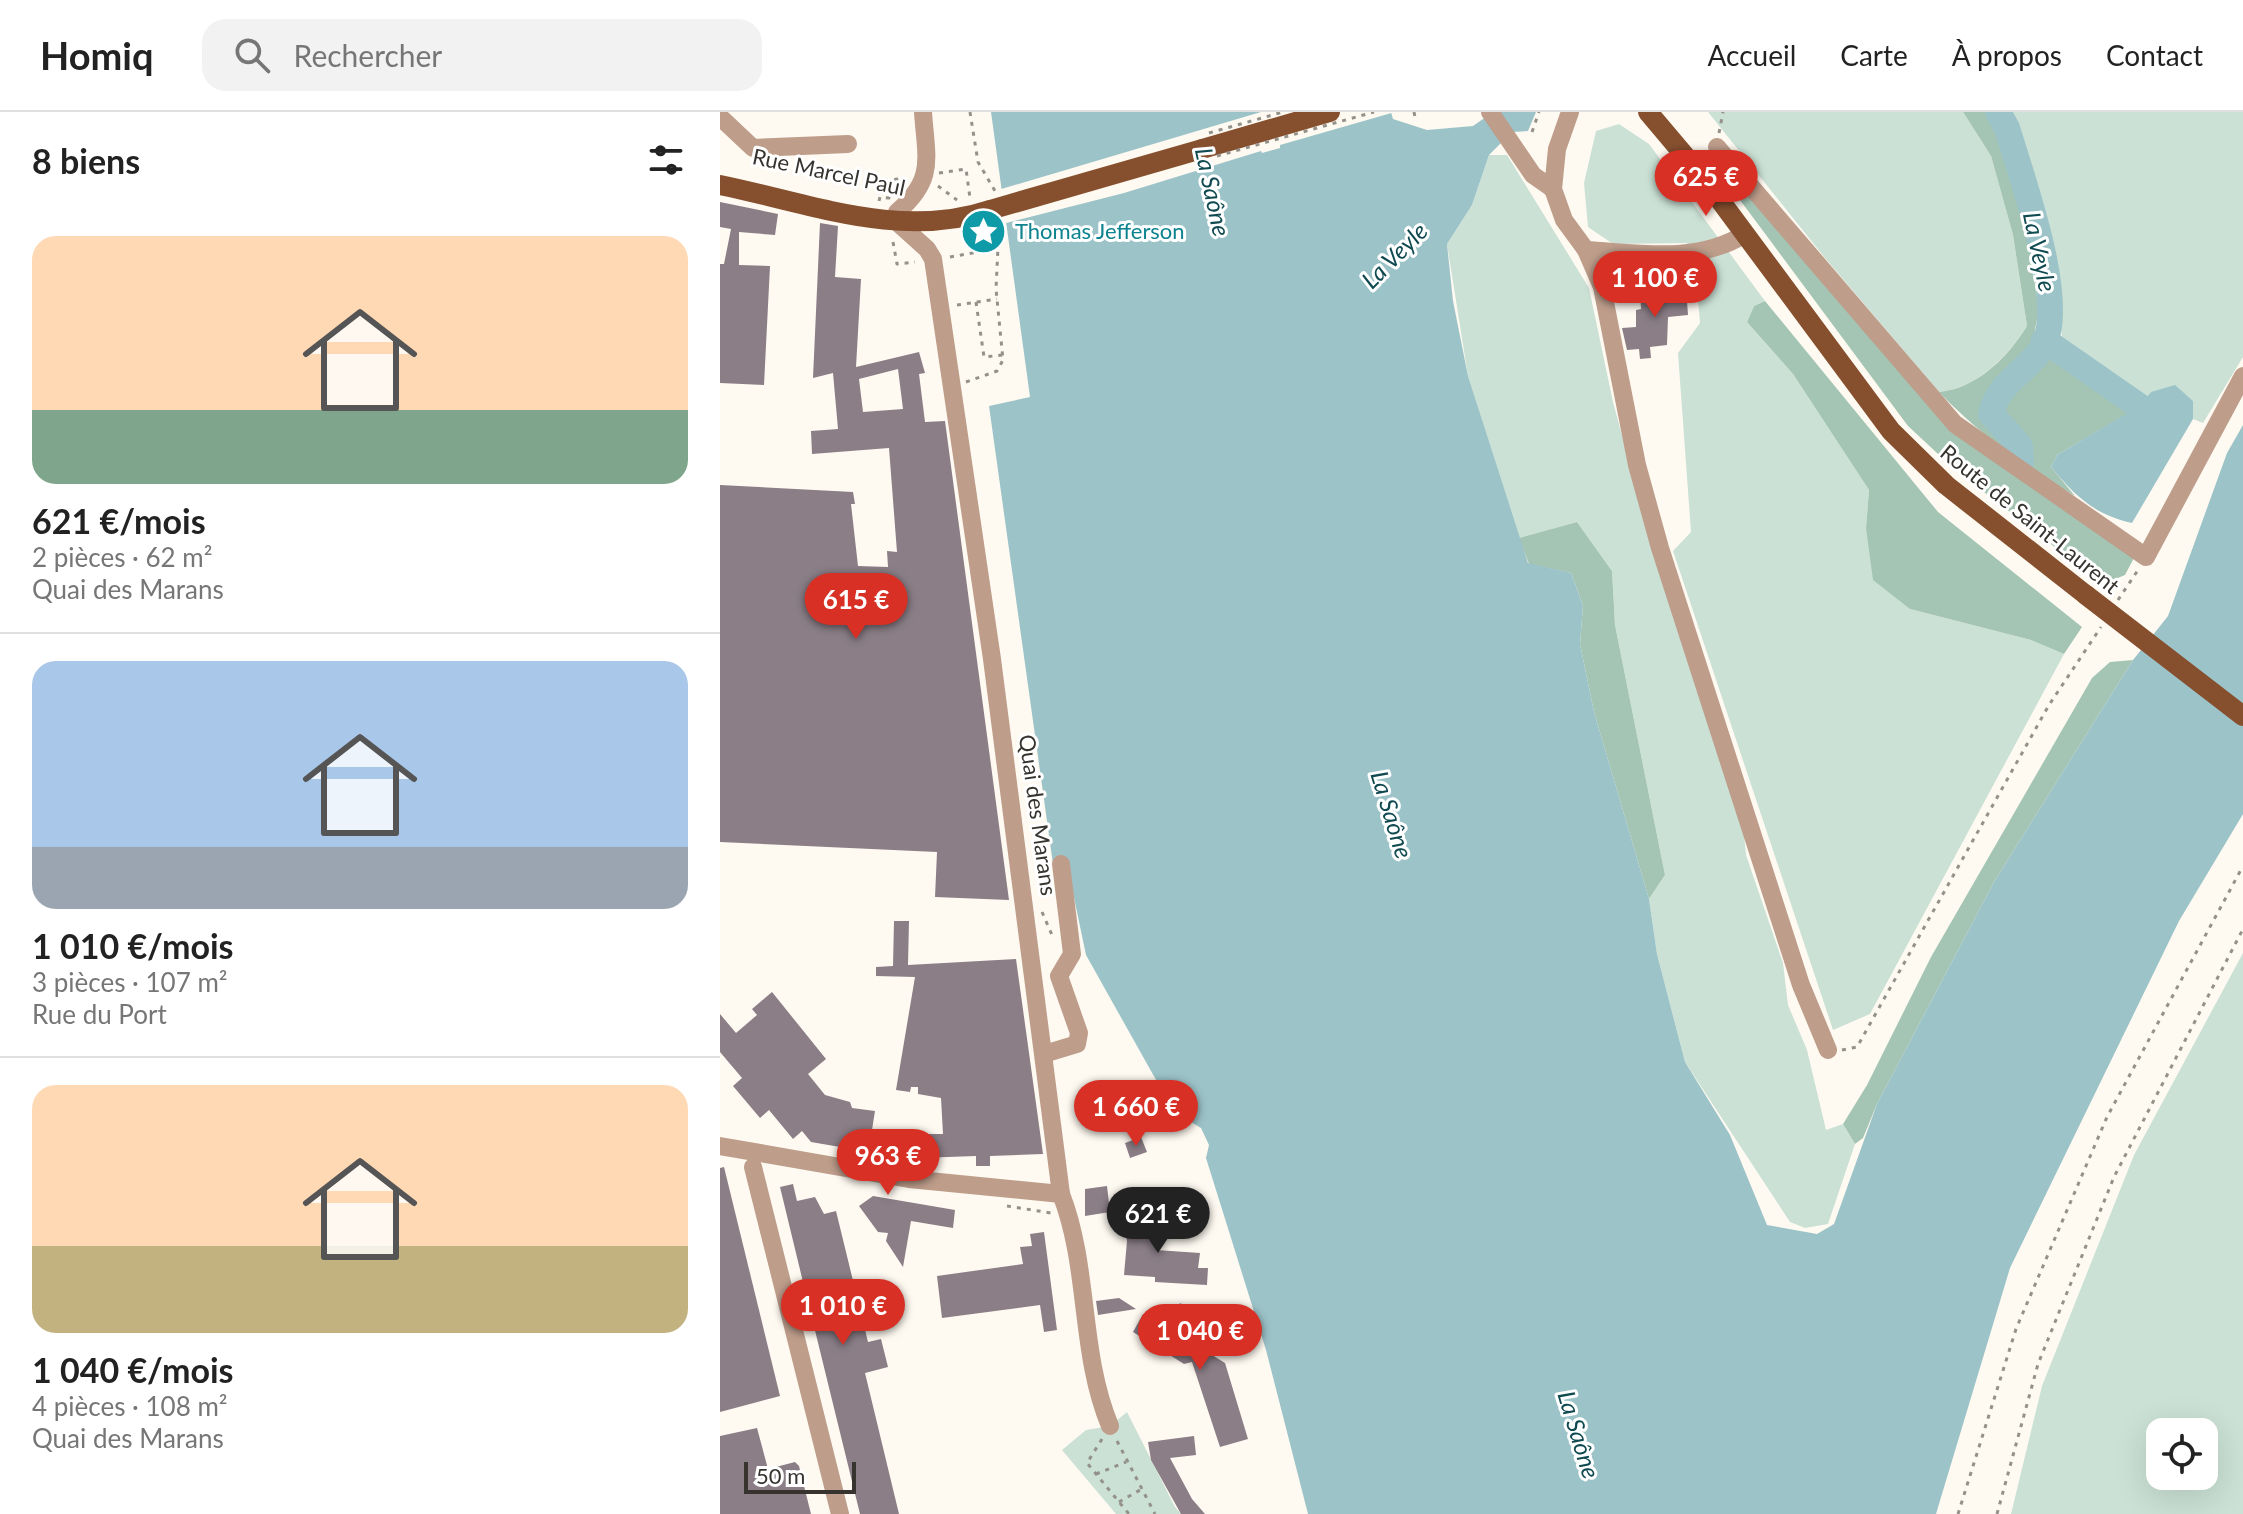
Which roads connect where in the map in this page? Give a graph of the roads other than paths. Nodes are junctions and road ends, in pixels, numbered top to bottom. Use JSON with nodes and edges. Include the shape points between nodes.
{"nodes":[{"id":1,"x":923,"y":112,"type":"edge"},
{"id":2,"x":1330,"y":112,"type":"edge"},
{"id":3,"x":1490,"y":112,"type":"edge"},
{"id":4,"x":1570,"y":112,"type":"edge"},
{"id":5,"x":1648,"y":112,"type":"edge"},
{"id":6,"x":1666,"y":112,"type":"edge"},
{"id":7,"x":720,"y":117,"type":"edge"},
{"id":8,"x":848,"y":144,"type":"dead end"},
{"id":9,"x":1717,"y":147,"type":"dead end"},
{"id":10,"x":720,"y":173,"type":"edge"},
{"id":11,"x":1702,"y":176,"type":"junction"},
{"id":12,"x":720,"y":185,"type":"edge"},
{"id":13,"x":1553,"y":189,"type":"junction"},
{"id":14,"x":897,"y":217,"type":"junction"},
{"id":15,"x":1745,"y":234,"type":"junction"},
{"id":16,"x":1586,"y":250,"type":"junction"},
{"id":17,"x":2243,"y":376,"type":"edge"},
{"id":18,"x":2243,"y":716,"type":"edge"},
{"id":19,"x":1061,"y":864,"type":"dead end"},
{"id":20,"x":1828,"y":1050,"type":"road end"},
{"id":21,"x":1044,"y":1054,"type":"junction"},
{"id":22,"x":720,"y":1146,"type":"edge"},
{"id":23,"x":753,"y":1167,"type":"dead end"},
{"id":24,"x":1061,"y":1194,"type":"junction"},
{"id":25,"x":1110,"y":1426,"type":"road end"},
{"id":26,"x":840,"y":1514,"type":"edge"}],
"edges":[{"from":1,"to":14,"type":"street","via":[[925,175]]},
{"from":2,"to":14,"type":"main road","name":"Rue Marcel Paul","bridge":true,"via":[[995,211],[942,222]]},
{"from":3,"to":13,"type":"street","via":[[1533,175]]},
{"from":4,"to":13,"type":"street","via":[[1557,149]]},
{"from":5,"to":11,"type":"main road","name":"Route de Saint-Laurent"},
{"from":6,"to":11,"type":"main road","name":"Route de Saint-Laurent"},
{"from":7,"to":8,"type":"street","via":[[753,148]]},
{"from":9,"to":17,"type":"street","via":[[1955,424],[2146,557]]},
{"from":10,"to":14,"type":"main road","name":"Rue Marcel Paul"},
{"from":11,"to":15,"type":"main road","name":"Route de Saint-Laurent"},
{"from":12,"to":14,"type":"main road","name":"Rue Marcel Paul"},
{"from":13,"to":16,"type":"street","via":[[1564,220]]},
{"from":14,"to":21,"type":"street","name":"Quai des Marans","via":[[933,259],[942,308]]},
{"from":15,"to":16,"type":"street","via":[[1729,244],[1685,255]]},
{"from":15,"to":18,"type":"main road","name":"Route de Saint-Laurent","bridge":true,"via":[[1891,431],[1946,485]]},
{"from":16,"to":20,"type":"street","via":[[1602,287],[1637,465],[1660,548],[1801,985]]},
{"from":19,"to":21,"type":"street","via":[[1072,954],[1059,976],[1079,1033],[1077,1044]]},
{"from":21,"to":24,"type":"street","name":"Quai des Marans"},
{"from":22,"to":24,"type":"street","via":[[909,1179]]},
{"from":23,"to":26,"type":"street"},
{"from":24,"to":25,"type":"street","name":"Quai des Marans","via":[[1070,1218],[1091,1370]]}]}
